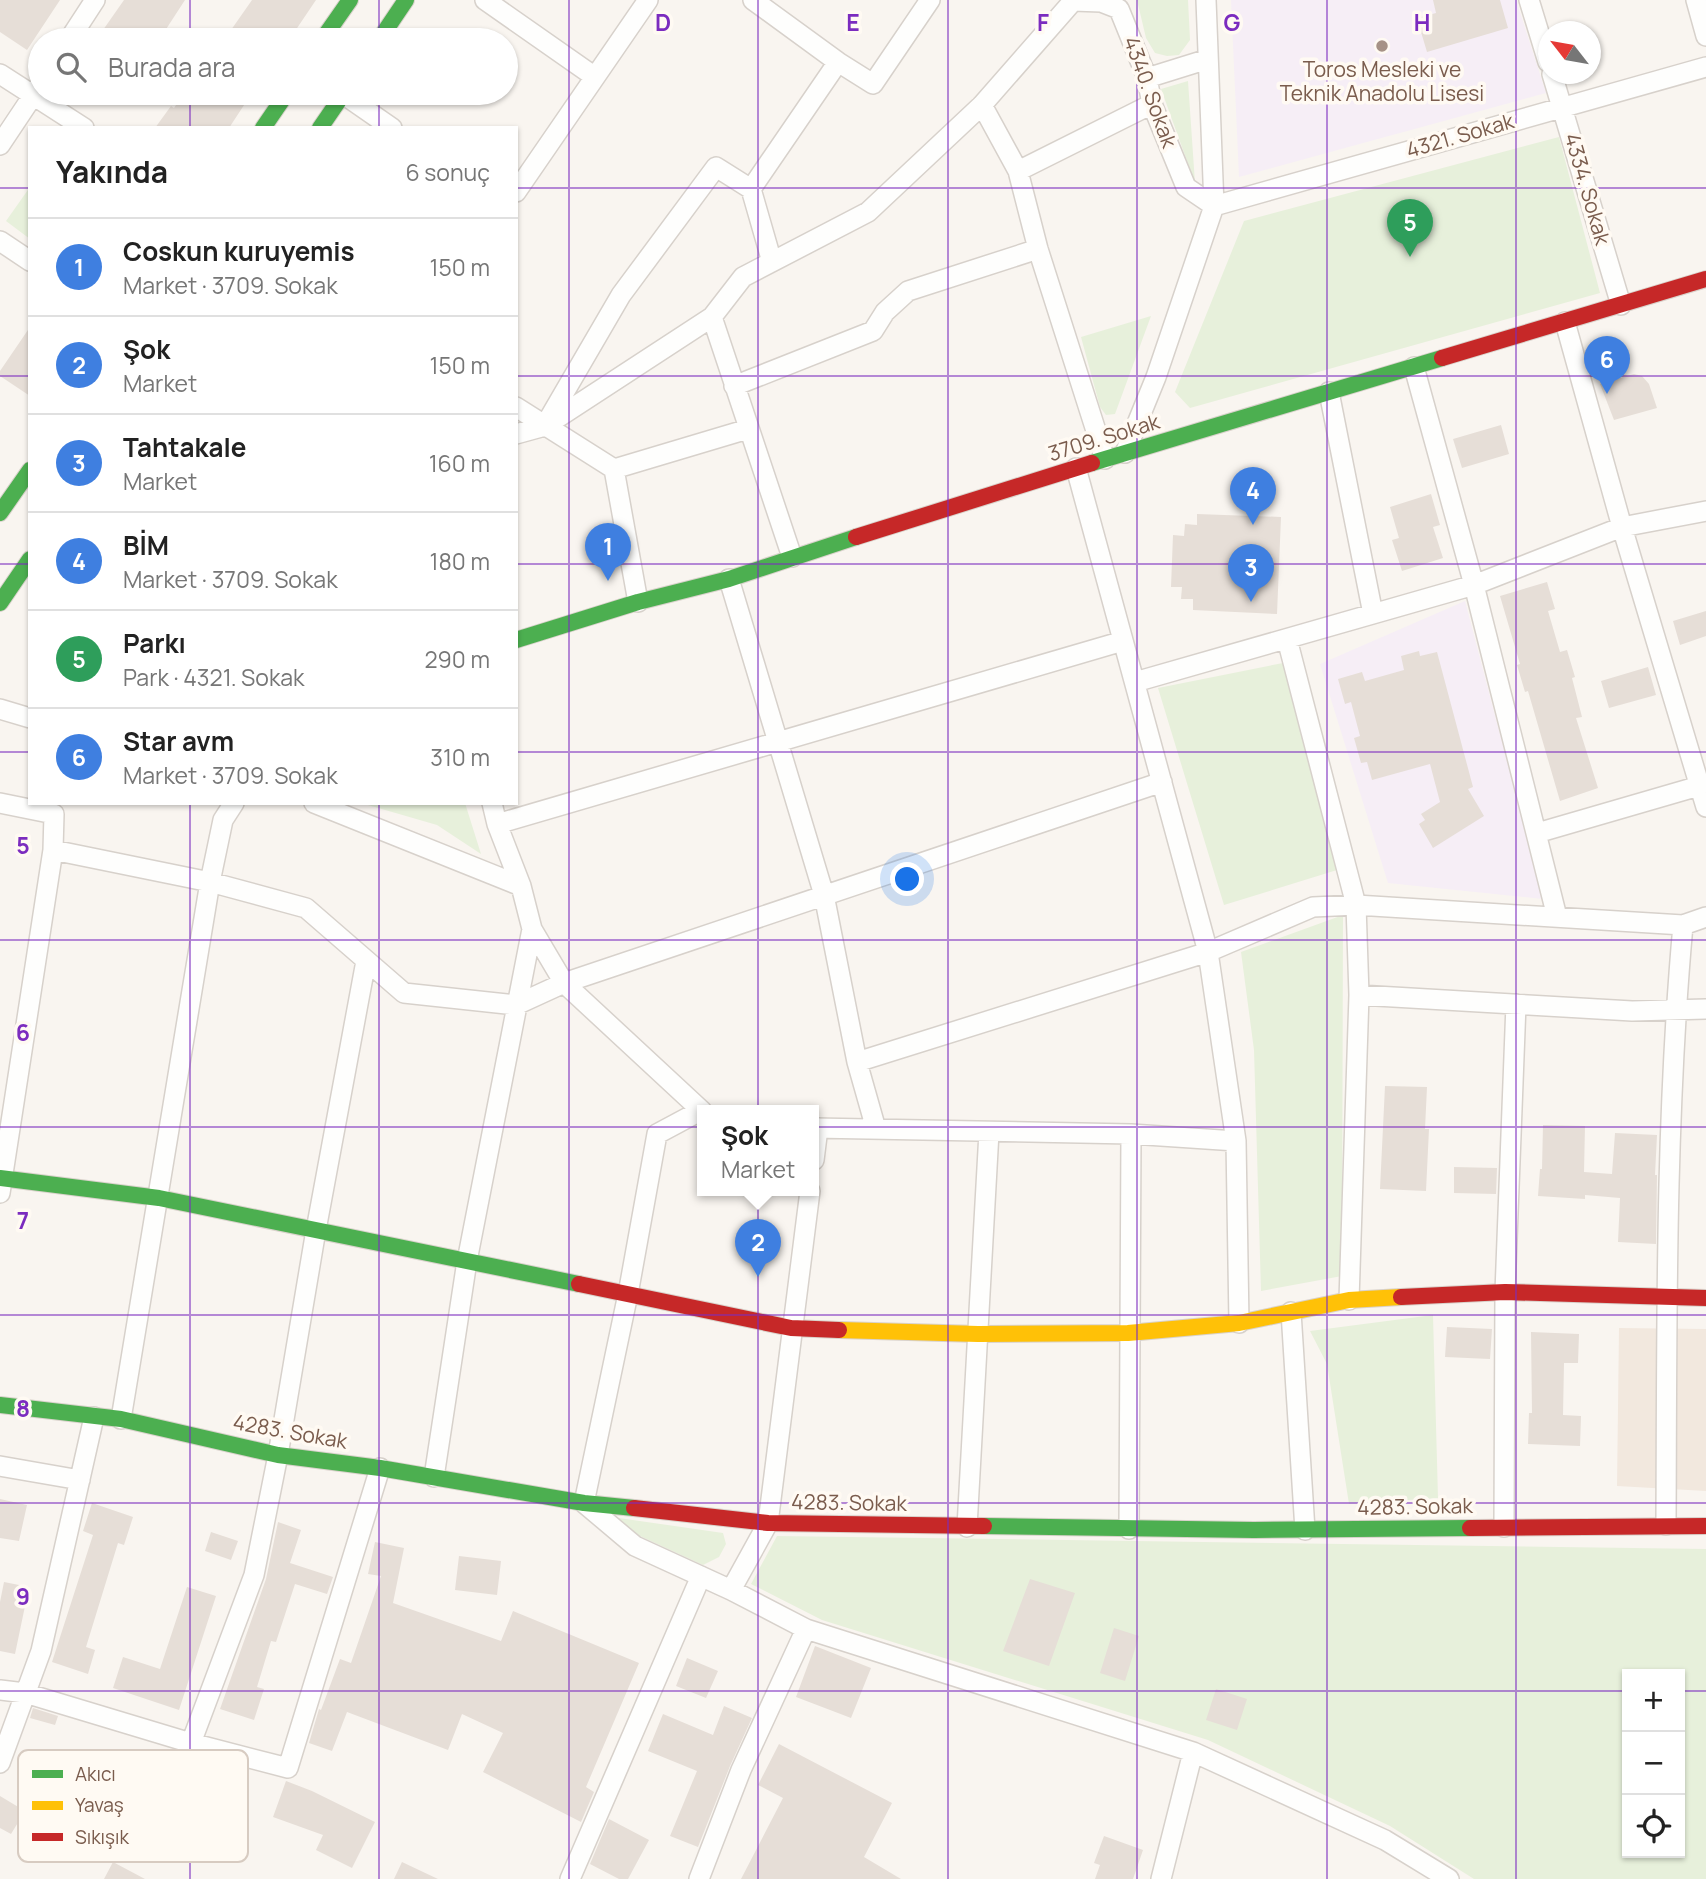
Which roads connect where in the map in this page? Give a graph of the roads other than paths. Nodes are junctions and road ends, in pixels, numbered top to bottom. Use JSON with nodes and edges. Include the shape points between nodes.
{"nodes":[{"id":1,"x":95,"y":0,"type":"edge"},
{"id":2,"x":350,"y":0,"type":"edge"},
{"id":3,"x":407,"y":0,"type":"edge"},
{"id":4,"x":485,"y":0,"type":"edge"},
{"id":5,"x":648,"y":0,"type":"edge"},
{"id":6,"x":753,"y":0,"type":"edge"},
{"id":7,"x":930,"y":0,"type":"edge"},
{"id":8,"x":1206,"y":0,"type":"edge"},
{"id":9,"x":1529,"y":0,"type":"edge"},
{"id":10,"x":1696,"y":0,"type":"edge"},
{"id":11,"x":1074,"y":1,"type":"edge"},
{"id":12,"x":77,"y":28,"type":"edge"},
{"id":13,"x":331,"y":28,"type":"edge"},
{"id":14,"x":387,"y":28,"type":"edge"},
{"id":15,"x":1538,"y":28,"type":"edge"},
{"id":16,"x":1706,"y":36,"type":"edge"},
{"id":17,"x":1209,"y":58,"type":"junction"},
{"id":18,"x":838,"y":62,"type":"junction"},
{"id":19,"x":1706,"y":67,"type":"edge"},
{"id":20,"x":0,"y":74,"type":"edge"},
{"id":21,"x":596,"y":77,"type":"junction"},
{"id":22,"x":1147,"y":78,"type":"junction"},
{"id":23,"x":1555,"y":84,"type":"edge"},
{"id":24,"x":28,"y":86,"type":"edge"},
{"id":25,"x":28,"y":103,"type":"edge"},
{"id":26,"x":982,"y":104,"type":"junction"},
{"id":27,"x":1152,"y":104,"type":"junction"},
{"id":28,"x":56,"y":105,"type":"edge"},
{"id":29,"x":279,"y":105,"type":"edge"},
{"id":30,"x":335,"y":105,"type":"edge"},
{"id":31,"x":360,"y":105,"type":"edge"},
{"id":32,"x":1563,"y":107,"type":"junction"},
{"id":33,"x":82,"y":126,"type":"edge"},
{"id":34,"x":264,"y":126,"type":"edge"},
{"id":35,"x":321,"y":126,"type":"edge"},
{"id":36,"x":389,"y":126,"type":"edge"},
{"id":37,"x":0,"y":145,"type":"edge"},
{"id":38,"x":1018,"y":171,"type":"junction"},
{"id":39,"x":518,"y":189,"type":"edge"},
{"id":40,"x":751,"y":189,"type":"junction"},
{"id":41,"x":1214,"y":206,"type":"junction"},
{"id":42,"x":0,"y":240,"type":"edge"},
{"id":43,"x":1038,"y":249,"type":"junction"},
{"id":44,"x":28,"y":260,"type":"edge"},
{"id":45,"x":772,"y":262,"type":"junction"},
{"id":46,"x":1706,"y":279,"type":"edge"},
{"id":47,"x":1621,"y":305,"type":"junction"},
{"id":48,"x":712,"y":317,"type":"junction"},
{"id":49,"x":1565,"y":322,"type":"junction"},
{"id":50,"x":1414,"y":367,"type":"junction"},
{"id":51,"x":734,"y":386,"type":"junction"},
{"id":52,"x":1329,"y":392,"type":"junction"},
{"id":53,"x":518,"y":408,"type":"edge"},
{"id":54,"x":545,"y":425,"type":"junction"},
{"id":55,"x":748,"y":429,"type":"junction"},
{"id":56,"x":518,"y":433,"type":"edge"},
{"id":57,"x":1125,"y":453,"type":"junction"},
{"id":58,"x":1105,"y":459,"type":"junction"},
{"id":59,"x":1076,"y":468,"type":"junction"},
{"id":60,"x":614,"y":469,"type":"junction"},
{"id":61,"x":28,"y":473,"type":"edge"},
{"id":62,"x":1706,"y":512,"type":"edge"},
{"id":63,"x":0,"y":513,"type":"edge"},
{"id":64,"x":1622,"y":527,"type":"junction"},
{"id":65,"x":792,"y":557,"type":"junction"},
{"id":66,"x":28,"y":562,"type":"edge"},
{"id":67,"x":729,"y":579,"type":"junction"},
{"id":68,"x":1474,"y":585,"type":"junction"},
{"id":69,"x":638,"y":602,"type":"junction"},
{"id":70,"x":0,"y":603,"type":"edge"},
{"id":71,"x":1373,"y":614,"type":"junction"},
{"id":72,"x":518,"y":639,"type":"edge"},
{"id":73,"x":1287,"y":639,"type":"junction"},
{"id":74,"x":1123,"y":640,"type":"junction"},
{"id":75,"x":1135,"y":682,"type":"junction"},
{"id":76,"x":0,"y":709,"type":"edge"},
{"id":77,"x":28,"y":717,"type":"edge"},
{"id":78,"x":776,"y":741,"type":"junction"},
{"id":79,"x":1162,"y":782,"type":"junction"},
{"id":80,"x":1699,"y":786,"type":"junction"},
{"id":81,"x":0,"y":803,"type":"edge"},
{"id":82,"x":233,"y":805,"type":"edge"},
{"id":83,"x":319,"y":805,"type":"edge"},
{"id":84,"x":492,"y":805,"type":"edge"},
{"id":85,"x":1706,"y":807,"type":"edge"},
{"id":86,"x":497,"y":824,"type":"junction"},
{"id":87,"x":1536,"y":833,"type":"junction"},
{"id":88,"x":53,"y":850,"type":"junction"},
{"id":89,"x":209,"y":882,"type":"junction"},
{"id":90,"x":521,"y":886,"type":"junction"},
{"id":91,"x":824,"y":895,"type":"junction"},
{"id":92,"x":1356,"y":905,"type":"junction"},
{"id":93,"x":1557,"y":917,"type":"junction"},
{"id":94,"x":1706,"y":917,"type":"edge"},
{"id":95,"x":1683,"y":925,"type":"junction"},
{"id":96,"x":532,"y":929,"type":"junction"},
{"id":97,"x":1208,"y":952,"type":"junction"},
{"id":98,"x":366,"y":961,"type":"junction"},
{"id":99,"x":564,"y":983,"type":"junction"},
{"id":100,"x":1359,"y":995,"type":"junction"},
{"id":101,"x":516,"y":1004,"type":"junction"},
{"id":102,"x":1516,"y":1004,"type":"junction"},
{"id":103,"x":1706,"y":1009,"type":"edge"},
{"id":104,"x":1675,"y":1010,"type":"junction"},
{"id":105,"x":857,"y":1062,"type":"junction"},
{"id":106,"x":697,"y":1107,"type":"edge"},
{"id":107,"x":697,"y":1113,"type":"edge"},
{"id":108,"x":819,"y":1128,"type":"edge"},
{"id":109,"x":876,"y":1129,"type":"junction"},
{"id":110,"x":989,"y":1132,"type":"junction"},
{"id":111,"x":1131,"y":1134,"type":"junction"},
{"id":112,"x":1236,"y":1141,"type":"junction"},
{"id":113,"x":1,"y":1183,"type":"edge"},
{"id":114,"x":809,"y":1196,"type":"edge"},
{"id":115,"x":159,"y":1198,"type":"junction"},
{"id":116,"x":316,"y":1230,"type":"junction"},
{"id":117,"x":467,"y":1261,"type":"junction"},
{"id":118,"x":1505,"y":1292,"type":"junction"},
{"id":119,"x":628,"y":1294,"type":"junction"},
{"id":120,"x":1667,"y":1296,"type":"junction"},
{"id":121,"x":1706,"y":1298,"type":"edge"},
{"id":122,"x":1349,"y":1300,"type":"junction"},
{"id":123,"x":1291,"y":1312,"type":"junction"},
{"id":124,"x":1240,"y":1323,"type":"junction"},
{"id":125,"x":791,"y":1328,"type":"junction"},
{"id":126,"x":1128,"y":1333,"type":"junction"},
{"id":127,"x":978,"y":1334,"type":"junction"},
{"id":128,"x":0,"y":1405,"type":"edge"},
{"id":129,"x":94,"y":1417,"type":"junction"},
{"id":130,"x":121,"y":1419,"type":"junction"},
{"id":131,"x":278,"y":1455,"type":"junction"},
{"id":132,"x":0,"y":1466,"type":"edge"},
{"id":133,"x":380,"y":1468,"type":"junction"},
{"id":134,"x":434,"y":1477,"type":"junction"},
{"id":135,"x":80,"y":1480,"type":"junction"},
{"id":136,"x":584,"y":1503,"type":"junction"},
{"id":137,"x":768,"y":1523,"type":"junction"},
{"id":138,"x":1666,"y":1525,"type":"junction"},
{"id":139,"x":1706,"y":1526,"type":"edge"},
{"id":140,"x":967,"y":1527,"type":"junction"},
{"id":141,"x":1504,"y":1527,"type":"junction"},
{"id":142,"x":1129,"y":1529,"type":"junction"},
{"id":143,"x":1306,"y":1530,"type":"junction"},
{"id":144,"x":701,"y":1576,"type":"junction"},
{"id":145,"x":731,"y":1590,"type":"junction"},
{"id":146,"x":806,"y":1629,"type":"junction"},
{"id":147,"x":0,"y":1690,"type":"edge"},
{"id":148,"x":25,"y":1693,"type":"junction"},
{"id":149,"x":191,"y":1743,"type":"junction"},
{"id":150,"x":218,"y":1750,"type":"edge"},
{"id":151,"x":1193,"y":1752,"type":"junction"},
{"id":152,"x":248,"y":1758,"type":"edge"},
{"id":153,"x":0,"y":1763,"type":"edge"},
{"id":154,"x":1425,"y":1872,"type":"edge"},
{"id":155,"x":569,"y":1879,"type":"edge"},
{"id":156,"x":699,"y":1879,"type":"edge"},
{"id":157,"x":1161,"y":1879,"type":"edge"},
{"id":158,"x":1449,"y":1879,"type":"edge"}],
"edges":[{"from":1,"to":12,"type":"street"},
{"from":2,"to":13,"type":"street"},
{"from":3,"to":14,"type":"street"},
{"from":4,"to":21,"type":"street"},
{"from":5,"to":21,"type":"street"},
{"from":6,"to":18,"type":"street"},
{"from":7,"to":18,"type":"street","via":[[873,84]]},
{"from":8,"to":17,"type":"street"},
{"from":9,"to":15,"type":"street"},
{"from":10,"to":16,"type":"street"},
{"from":11,"to":22,"type":"street","name":"4340. Sokak","via":[[1101,2],[1119,9]]},
{"from":11,"to":26,"type":"street"},
{"from":17,"to":22,"type":"street"},
{"from":17,"to":41,"type":"street"},
{"from":18,"to":40,"type":"street"},
{"from":19,"to":32,"type":"street","name":"4321. Sokak"},
{"from":20,"to":24,"type":"street"},
{"from":21,"to":39,"type":"street"},
{"from":22,"to":27,"type":"street","name":"4340. Sokak"},
{"from":23,"to":32,"type":"street","name":"4334. Sokak"},
{"from":25,"to":37,"type":"street"},
{"from":26,"to":38,"type":"street"},
{"from":26,"to":45,"type":"street","via":[[868,212]]},
{"from":27,"to":38,"type":"street"},
{"from":27,"to":41,"type":"street","name":"4340. Sokak","via":[[1186,187]]},
{"from":28,"to":33,"type":"street"},
{"from":29,"to":34,"type":"street"},
{"from":30,"to":35,"type":"street"},
{"from":31,"to":36,"type":"street"},
{"from":32,"to":41,"type":"street","name":"4321. Sokak"},
{"from":32,"to":47,"type":"street","name":"4334. Sokak"},
{"from":38,"to":43,"type":"street"},
{"from":40,"to":45,"type":"street"},
{"from":40,"to":54,"type":"street","via":[[716,167],[621,295]]},
{"from":41,"to":57,"type":"street"},
{"from":42,"to":44,"type":"street"},
{"from":43,"to":51,"type":"street","via":[[908,291],[873,331]]},
{"from":43,"to":58,"type":"street"},
{"from":45,"to":48,"type":"street","via":[[744,278]]},
{"from":46,"to":47,"type":"street","name":"3709. Sokak"},
{"from":47,"to":49,"type":"street","name":"3709. Sokak"},
{"from":48,"to":51,"type":"street"},
{"from":48,"to":54,"type":"street"},
{"from":49,"to":50,"type":"street","name":"3709. Sokak"},
{"from":49,"to":64,"type":"street"},
{"from":50,"to":52,"type":"street","name":"3709. Sokak"},
{"from":50,"to":68,"type":"street"},
{"from":51,"to":55,"type":"street"},
{"from":52,"to":57,"type":"street","name":"3709. Sokak"},
{"from":52,"to":71,"type":"street"},
{"from":53,"to":54,"type":"street"},
{"from":54,"to":56,"type":"street"},
{"from":54,"to":60,"type":"street"},
{"from":55,"to":60,"type":"street"},
{"from":55,"to":65,"type":"street"},
{"from":57,"to":58,"type":"street","name":"3709. Sokak"},
{"from":58,"to":59,"type":"street","name":"3709. Sokak"},
{"from":59,"to":65,"type":"street","name":"3709. Sokak"},
{"from":59,"to":74,"type":"street"},
{"from":60,"to":69,"type":"street"},
{"from":61,"to":63,"type":"street"},
{"from":62,"to":64,"type":"street"},
{"from":64,"to":68,"type":"street"},
{"from":64,"to":80,"type":"street"},
{"from":65,"to":67,"type":"street","name":"3709. Sokak"},
{"from":66,"to":70,"type":"street"},
{"from":67,"to":69,"type":"street","name":"3709. Sokak"},
{"from":67,"to":78,"type":"street"},
{"from":68,"to":71,"type":"street"},
{"from":68,"to":87,"type":"street"},
{"from":69,"to":72,"type":"street","name":"3709. Sokak"},
{"from":71,"to":73,"type":"street"},
{"from":73,"to":75,"type":"street"},
{"from":73,"to":92,"type":"street"},
{"from":74,"to":75,"type":"street"},
{"from":74,"to":78,"type":"street"},
{"from":75,"to":79,"type":"street"},
{"from":76,"to":77,"type":"street"},
{"from":78,"to":86,"type":"street"},
{"from":78,"to":91,"type":"street"},
{"from":79,"to":91,"type":"street"},
{"from":79,"to":97,"type":"street"},
{"from":80,"to":85,"type":"street"},
{"from":80,"to":87,"type":"street"},
{"from":81,"to":88,"type":"street","via":[[54,814]]},
{"from":82,"to":89,"type":"street","via":[[223,820]]},
{"from":83,"to":90,"type":"street"},
{"from":84,"to":86,"type":"street"},
{"from":86,"to":90,"type":"street"},
{"from":87,"to":93,"type":"street"},
{"from":88,"to":89,"type":"street"},
{"from":88,"to":113,"type":"street"},
{"from":89,"to":98,"type":"street","via":[[306,908]]},
{"from":89,"to":115,"type":"street"},
{"from":90,"to":96,"type":"street"},
{"from":91,"to":99,"type":"street"},
{"from":91,"to":105,"type":"street"},
{"from":92,"to":93,"type":"street"},
{"from":92,"to":97,"type":"street","via":[[1313,907]]},
{"from":92,"to":100,"type":"street"},
{"from":93,"to":95,"type":"street"},
{"from":94,"to":95,"type":"street"},
{"from":95,"to":104,"type":"street"},
{"from":96,"to":99,"type":"street"},
{"from":96,"to":101,"type":"street"},
{"from":97,"to":105,"type":"street"},
{"from":97,"to":112,"type":"street"},
{"from":98,"to":101,"type":"street","via":[[404,993]]},
{"from":98,"to":116,"type":"street"},
{"from":99,"to":101,"type":"street"},
{"from":99,"to":106,"type":"street"},
{"from":100,"to":102,"type":"street"},
{"from":100,"to":122,"type":"street"},
{"from":101,"to":117,"type":"street"},
{"from":102,"to":104,"type":"street"},
{"from":102,"to":118,"type":"street"},
{"from":103,"to":104,"type":"street"},
{"from":104,"to":120,"type":"street"},
{"from":105,"to":109,"type":"street"},
{"from":107,"to":119,"type":"street","via":[[657,1134]]},
{"from":108,"to":109,"type":"street"},
{"from":109,"to":110,"type":"street"},
{"from":110,"to":111,"type":"street"},
{"from":110,"to":127,"type":"street"},
{"from":111,"to":112,"type":"street"},
{"from":111,"to":126,"type":"street"},
{"from":112,"to":124,"type":"street"},
{"from":113,"to":115,"type":"street"},
{"from":114,"to":125,"type":"street"},
{"from":115,"to":116,"type":"street"},
{"from":115,"to":130,"type":"street"},
{"from":116,"to":117,"type":"street"},
{"from":116,"to":131,"type":"street"},
{"from":117,"to":119,"type":"street"},
{"from":117,"to":134,"type":"street"},
{"from":118,"to":120,"type":"street"},
{"from":118,"to":122,"type":"street"},
{"from":118,"to":141,"type":"street"},
{"from":119,"to":125,"type":"street"},
{"from":119,"to":136,"type":"street"},
{"from":120,"to":121,"type":"street"},
{"from":120,"to":138,"type":"street"},
{"from":122,"to":123,"type":"street"},
{"from":123,"to":124,"type":"street"},
{"from":123,"to":143,"type":"street"},
{"from":124,"to":126,"type":"street"},
{"from":125,"to":127,"type":"street"},
{"from":125,"to":137,"type":"street"},
{"from":126,"to":127,"type":"street"},
{"from":126,"to":142,"type":"street"},
{"from":127,"to":140,"type":"street"},
{"from":128,"to":129,"type":"street","name":"4283. Sokak"},
{"from":129,"to":130,"type":"street","name":"4283. Sokak"},
{"from":129,"to":135,"type":"street"},
{"from":130,"to":131,"type":"street","name":"4283. Sokak"},
{"from":131,"to":133,"type":"street","name":"4283. Sokak"},
{"from":131,"to":149,"type":"street","via":[[254,1575]]},
{"from":132,"to":135,"type":"street"},
{"from":133,"to":134,"type":"street","name":"4283. Sokak"},
{"from":133,"to":152,"type":"street","via":[[288,1768]]},
{"from":134,"to":136,"type":"street","name":"4283. Sokak"},
{"from":135,"to":148,"type":"street","via":[[41,1651]]},
{"from":136,"to":137,"type":"street","name":"4283. Sokak"},
{"from":136,"to":144,"type":"street","via":[[635,1546]]},
{"from":137,"to":140,"type":"street","name":"4283. Sokak"},
{"from":137,"to":145,"type":"street"},
{"from":138,"to":139,"type":"street","name":"4283. Sokak"},
{"from":138,"to":141,"type":"street","name":"4283. Sokak"},
{"from":140,"to":142,"type":"street","name":"4283. Sokak"},
{"from":141,"to":143,"type":"street","name":"4283. Sokak"},
{"from":142,"to":143,"type":"street","name":"4283. Sokak"},
{"from":144,"to":145,"type":"street"},
{"from":144,"to":155,"type":"street"},
{"from":145,"to":146,"type":"street"},
{"from":146,"to":151,"type":"street"},
{"from":146,"to":156,"type":"street","via":[[741,1770]]},
{"from":147,"to":148,"type":"street"},
{"from":148,"to":149,"type":"street"},
{"from":148,"to":153,"type":"street"},
{"from":149,"to":150,"type":"street"},
{"from":151,"to":154,"type":"street","via":[[1385,1840]]},
{"from":151,"to":157,"type":"street"},
{"from":154,"to":158,"type":"street"}]}
